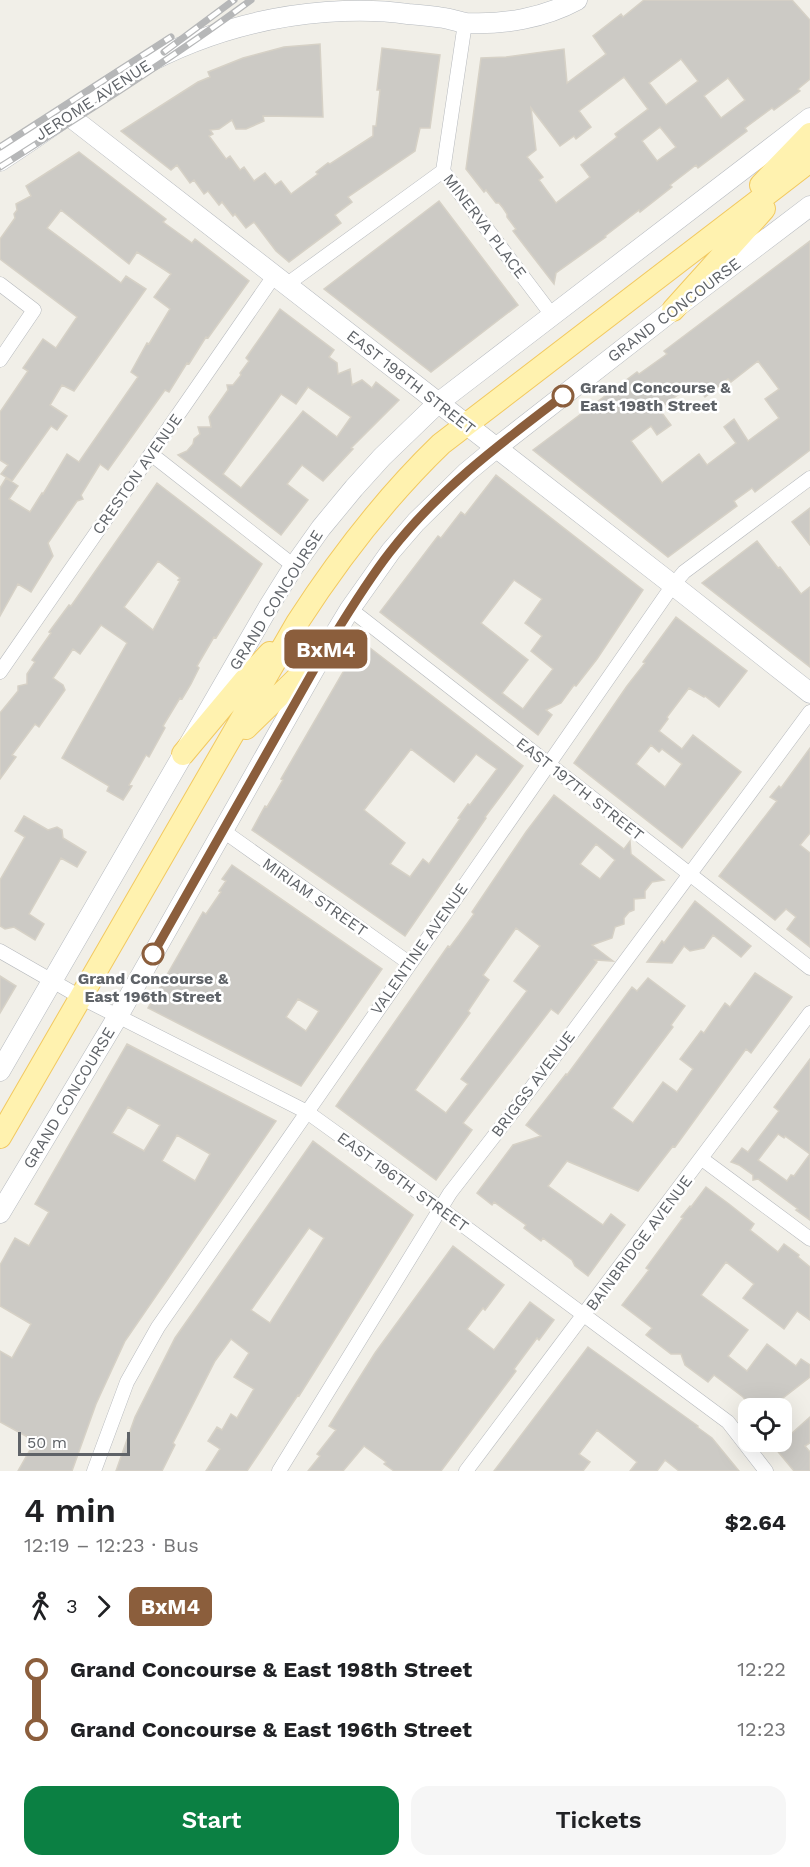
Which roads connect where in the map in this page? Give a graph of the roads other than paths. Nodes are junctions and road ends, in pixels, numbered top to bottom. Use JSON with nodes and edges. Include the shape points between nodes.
{"nodes":[{"id":1,"x":576,"y":0,"type":"edge"},
{"id":2,"x":465,"y":23,"type":"junction"},
{"id":3,"x":68,"y":115,"type":"junction"},
{"id":4,"x":810,"y":118,"type":"edge"},
{"id":5,"x":810,"y":134,"type":"edge"},
{"id":6,"x":0,"y":161,"type":"edge"},
{"id":7,"x":805,"y":165,"type":"edge"},
{"id":8,"x":443,"y":171,"type":"junction"},
{"id":9,"x":810,"y":206,"type":"edge"},
{"id":10,"x":719,"y":230,"type":"junction"},
{"id":11,"x":280,"y":280,"type":"junction"},
{"id":12,"x":0,"y":284,"type":"edge"},
{"id":13,"x":673,"y":310,"type":"junction"},
{"id":14,"x":552,"y":315,"type":"junction"},
{"id":15,"x":0,"y":360,"type":"edge"},
{"id":16,"x":438,"y":403,"type":"junction"},
{"id":17,"x":465,"y":424,"type":"junction"},
{"id":18,"x":496,"y":448,"type":"junction"},
{"id":19,"x":151,"y":454,"type":"junction"},
{"id":20,"x":810,"y":478,"type":"edge"},
{"id":21,"x":294,"y":566,"type":"junction"},
{"id":22,"x":673,"y":585,"type":"junction"},
{"id":23,"x":350,"y":609,"type":"junction"},
{"id":24,"x":297,"y":623,"type":"junction"},
{"id":25,"x":324,"y":652,"type":"junction"},
{"id":26,"x":0,"y":672,"type":"edge"},
{"id":27,"x":810,"y":693,"type":"edge"},
{"id":28,"x":810,"y":712,"type":"edge"},
{"id":29,"x":226,"y":747,"type":"junction"},
{"id":30,"x":183,"y":754,"type":"junction"},
{"id":31,"x":549,"y":765,"type":"junction"},
{"id":32,"x":222,"y":830,"type":"junction"},
{"id":33,"x":690,"y":875,"type":"junction"},
{"id":34,"x":0,"y":951,"type":"edge"},
{"id":35,"x":409,"y":963,"type":"junction"},
{"id":36,"x":810,"y":968,"type":"edge"},
{"id":37,"x":52,"y":981,"type":"junction"},
{"id":38,"x":82,"y":998,"type":"junction"},
{"id":39,"x":810,"y":1013,"type":"edge"},
{"id":40,"x":118,"y":1016,"type":"junction"},
{"id":41,"x":0,"y":1071,"type":"edge"},
{"id":42,"x":307,"y":1112,"type":"junction"},
{"id":43,"x":0,"y":1137,"type":"edge"},
{"id":44,"x":702,"y":1159,"type":"junction"},
{"id":45,"x":441,"y":1210,"type":"junction"},
{"id":46,"x":0,"y":1213,"type":"edge"},
{"id":47,"x":810,"y":1239,"type":"edge"},
{"id":48,"x":584,"y":1315,"type":"junction"},
{"id":49,"x":94,"y":1471,"type":"edge"},
{"id":50,"x":279,"y":1471,"type":"edge"},
{"id":51,"x":466,"y":1471,"type":"edge"},
{"id":52,"x":766,"y":1471,"type":"edge"}],
"edges":[{"from":1,"to":2,"type":"street","name":"JEROME AVENUE","via":[[524,19]]},
{"from":2,"to":3,"type":"street","name":"JEROME AVENUE","via":[[370,11],[306,15],[244,26],[208,37],[134,70]]},
{"from":2,"to":8,"type":"street","name":"MINERVA PLACE"},
{"from":3,"to":6,"type":"street","name":"JEROME AVENUE"},
{"from":3,"to":11,"type":"street","name":"EAST 198TH STREET"},
{"from":4,"to":14,"type":"street","name":"GRAND CONCOURSE"},
{"from":5,"to":10,"type":"main road"},
{"from":7,"to":10,"type":"main road","name":"GRAND CONCOURSE"},
{"from":7,"to":13,"type":"main road"},
{"from":8,"to":11,"type":"street","name":"CRESTON AVENUE"},
{"from":8,"to":14,"type":"street","name":"MINERVA PLACE"},
{"from":9,"to":13,"type":"street","name":"GRAND CONCOURSE"},
{"from":10,"to":17,"type":"main road","name":"GRAND CONCOURSE"},
{"from":11,"to":16,"type":"street","name":"EAST 198TH STREET"},
{"from":11,"to":19,"type":"street","name":"CRESTON AVENUE"},
{"from":12,"to":15,"type":"street","via":[[34,310]]},
{"from":13,"to":18,"type":"street","name":"GRAND CONCOURSE"},
{"from":14,"to":16,"type":"street","name":"GRAND CONCOURSE"},
{"from":16,"to":17,"type":"street","name":"EAST 198TH STREET"},
{"from":16,"to":21,"type":"street","name":"GRAND CONCOURSE","via":[[354,488]]},
{"from":17,"to":18,"type":"street","name":"EAST 198TH STREET"},
{"from":17,"to":24,"type":"main road","name":"GRAND CONCOURSE","via":[[394,491],[346,550]]},
{"from":18,"to":22,"type":"street","name":"EAST 198TH STREET"},
{"from":18,"to":23,"type":"street","name":"GRAND CONCOURSE","via":[[416,522]]},
{"from":19,"to":21,"type":"street"},
{"from":19,"to":26,"type":"street","name":"CRESTON AVENUE"},
{"from":20,"to":22,"type":"street","name":"VALENTINE AVENUE","via":[[684,572]]},
{"from":21,"to":30,"type":"street","name":"GRAND CONCOURSE"},
{"from":22,"to":27,"type":"street","name":"EAST 198TH STREET"},
{"from":22,"to":31,"type":"street","name":"VALENTINE AVENUE"},
{"from":23,"to":25,"type":"street","name":"GRAND CONCOURSE"},
{"from":23,"to":31,"type":"street","name":"EAST 197TH STREET"},
{"from":24,"to":29,"type":"main road","name":"GRAND CONCOURSE"},
{"from":24,"to":30,"type":"main road"},
{"from":25,"to":29,"type":"main road"},
{"from":25,"to":32,"type":"street","name":"GRAND CONCOURSE"},
{"from":28,"to":33,"type":"street","name":"BRIGGS AVENUE"},
{"from":29,"to":38,"type":"main road","name":"GRAND CONCOURSE"},
{"from":30,"to":37,"type":"street","name":"GRAND CONCOURSE"},
{"from":31,"to":33,"type":"street","name":"EAST 197TH STREET"},
{"from":31,"to":35,"type":"street","name":"VALENTINE AVENUE"},
{"from":32,"to":35,"type":"street","name":"MIRIAM STREET"},
{"from":32,"to":40,"type":"street","name":"GRAND CONCOURSE"},
{"from":33,"to":36,"type":"street","name":"EAST 197TH STREET"},
{"from":33,"to":45,"type":"street","name":"BRIGGS AVENUE"},
{"from":34,"to":37,"type":"street","name":"EAST 196TH STREET"},
{"from":35,"to":42,"type":"street","name":"VALENTINE AVENUE"},
{"from":37,"to":38,"type":"street","name":"EAST 196TH STREET"},
{"from":37,"to":41,"type":"street","name":"GRAND CONCOURSE"},
{"from":38,"to":40,"type":"street","name":"EAST 196TH STREET"},
{"from":38,"to":43,"type":"main road","name":"GRAND CONCOURSE"},
{"from":39,"to":44,"type":"street","name":"BAINBRIDGE AVENUE"},
{"from":40,"to":42,"type":"street","name":"EAST 196TH STREET"},
{"from":40,"to":46,"type":"street","name":"GRAND CONCOURSE"},
{"from":42,"to":45,"type":"street","name":"EAST 196TH STREET"},
{"from":42,"to":49,"type":"street","name":"VALENTINE AVENUE","via":[[143,1351],[127,1382]]},
{"from":44,"to":47,"type":"street"},
{"from":44,"to":48,"type":"street","name":"BAINBRIDGE AVENUE"},
{"from":45,"to":48,"type":"street","name":"EAST 196TH STREET"},
{"from":45,"to":50,"type":"street","name":"BRIGGS AVENUE"},
{"from":48,"to":51,"type":"street","name":"BAINBRIDGE AVENUE"},
{"from":48,"to":52,"type":"street","name":"EAST 196TH STREET","via":[[728,1422]]}]}
